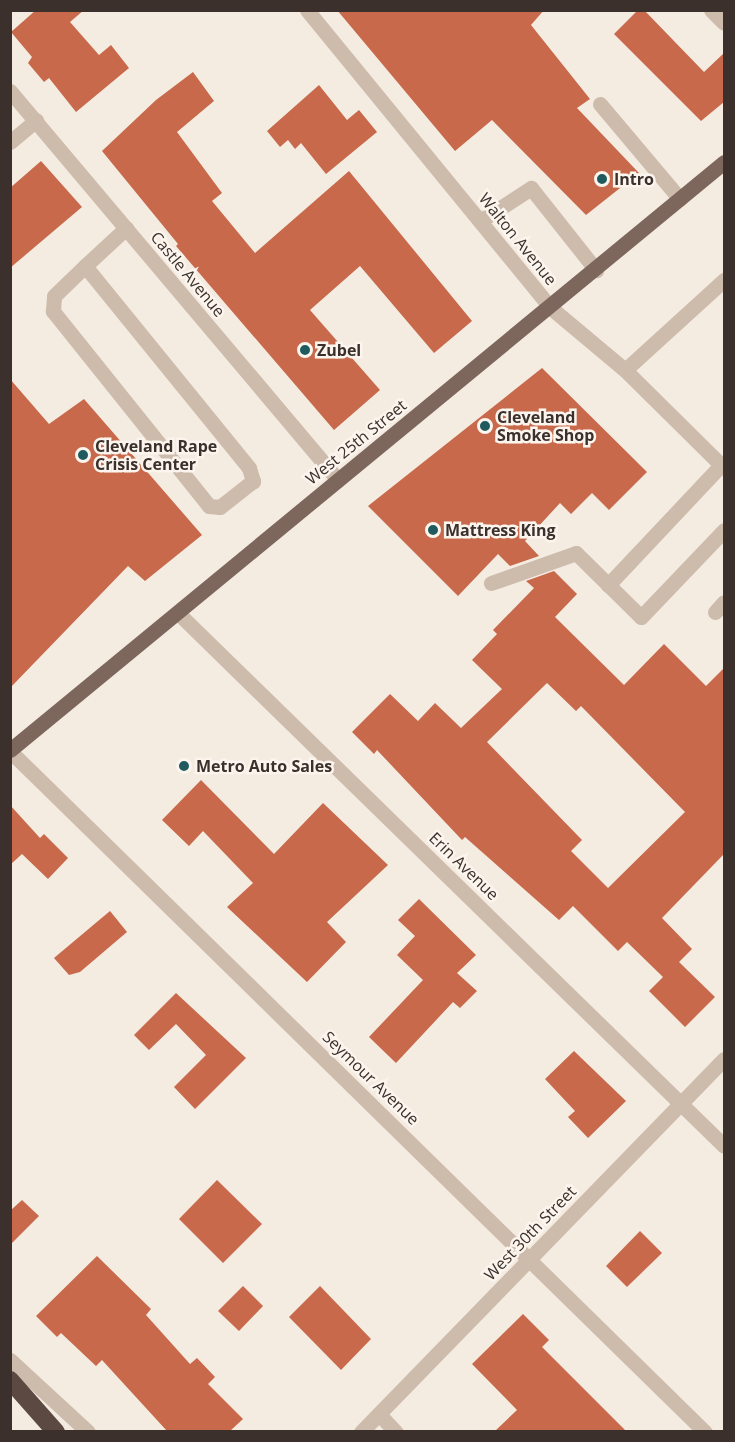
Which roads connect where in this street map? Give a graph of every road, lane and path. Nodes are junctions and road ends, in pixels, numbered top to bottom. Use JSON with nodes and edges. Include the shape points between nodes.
{"nodes":[{"id":1,"x":307,"y":10,"type":"edge"},
{"id":2,"x":711,"y":10,"type":"edge"},
{"id":3,"x":724,"y":23,"type":"edge"},
{"id":4,"x":10,"y":91,"type":"edge"},
{"id":5,"x":600,"y":104,"type":"dead end"},
{"id":6,"x":36,"y":120,"type":"junction"},
{"id":7,"x":10,"y":142,"type":"edge"},
{"id":8,"x":724,"y":162,"type":"edge"},
{"id":9,"x":680,"y":199,"type":"junction"},
{"id":10,"x":480,"y":221,"type":"junction"},
{"id":11,"x":126,"y":228,"type":"junction"},
{"id":12,"x":85,"y":266,"type":"junction"},
{"id":13,"x":596,"y":270,"type":"junction"},
{"id":14,"x":724,"y":280,"type":"edge"},
{"id":15,"x":551,"y":308,"type":"junction"},
{"id":16,"x":625,"y":370,"type":"junction"},
{"id":17,"x":723,"y":467,"type":"edge"},
{"id":18,"x":338,"y":480,"type":"junction"},
{"id":19,"x":724,"y":530,"type":"edge"},
{"id":20,"x":491,"y":583,"type":"dead end"},
{"id":21,"x":608,"y":585,"type":"junction"},
{"id":22,"x":178,"y":613,"type":"junction"},
{"id":23,"x":10,"y":751,"type":"edge"},
{"id":24,"x":724,"y":1059,"type":"edge"},
{"id":25,"x":680,"y":1103,"type":"junction"},
{"id":26,"x":724,"y":1146,"type":"edge"},
{"id":27,"x":531,"y":1258,"type":"junction"},
{"id":28,"x":10,"y":1360,"type":"edge"},
{"id":29,"x":10,"y":1380,"type":"edge"},
{"id":30,"x":379,"y":1414,"type":"junction"},
{"id":31,"x":56,"y":1431,"type":"edge"},
{"id":32,"x":88,"y":1431,"type":"edge"},
{"id":33,"x":361,"y":1431,"type":"edge"},
{"id":34,"x":396,"y":1431,"type":"edge"},
{"id":35,"x":705,"y":1431,"type":"edge"}],
"edges":[{"from":1,"to":10,"type":"street","name":"Walton Avenue"},
{"from":2,"to":3,"type":"street"},
{"from":4,"to":6,"type":"street","name":"Castle Avenue"},
{"from":5,"to":9,"type":"street"},
{"from":6,"to":7,"type":"street"},
{"from":6,"to":11,"type":"street","name":"Castle Avenue"},
{"from":8,"to":9,"type":"main road","name":"West 25th Street"},
{"from":9,"to":13,"type":"main road","name":"West 25th Street"},
{"from":10,"to":13,"type":"street","via":[[531,188]]},
{"from":10,"to":15,"type":"street","name":"Walton Avenue"},
{"from":11,"to":12,"type":"street"},
{"from":11,"to":18,"type":"street","name":"Castle Avenue"},
{"from":12,"to":12,"type":"street","via":[[249,468],[253,481],[220,507],[209,506],[52,311],[54,296]]},
{"from":13,"to":15,"type":"main road","name":"West 25th Street"},
{"from":14,"to":16,"type":"street"},
{"from":15,"to":16,"type":"street","name":"Walton Avenue"},
{"from":15,"to":18,"type":"main road","name":"West 25th Street"},
{"from":16,"to":17,"type":"street","name":"Walton Avenue"},
{"from":17,"to":21,"type":"street"},
{"from":18,"to":22,"type":"main road","name":"West 25th Street"},
{"from":19,"to":21,"type":"street","via":[[641,617]]},
{"from":20,"to":21,"type":"street","via":[[576,553]]},
{"from":22,"to":23,"type":"main road","name":"West 25th Street"},
{"from":22,"to":25,"type":"street","name":"Erin Avenue"},
{"from":23,"to":27,"type":"street","name":"Seymour Avenue"},
{"from":24,"to":25,"type":"street","name":"West 30th Street"},
{"from":25,"to":26,"type":"street","name":"Erin Avenue"},
{"from":25,"to":27,"type":"street","name":"West 30th Street"},
{"from":27,"to":30,"type":"street","name":"West 30th Street"},
{"from":27,"to":35,"type":"street","name":"Seymour Avenue"},
{"from":28,"to":32,"type":"street"},
{"from":29,"to":31,"type":"highway"},
{"from":30,"to":33,"type":"street","name":"West 30th Street"},
{"from":30,"to":34,"type":"street"}]}
